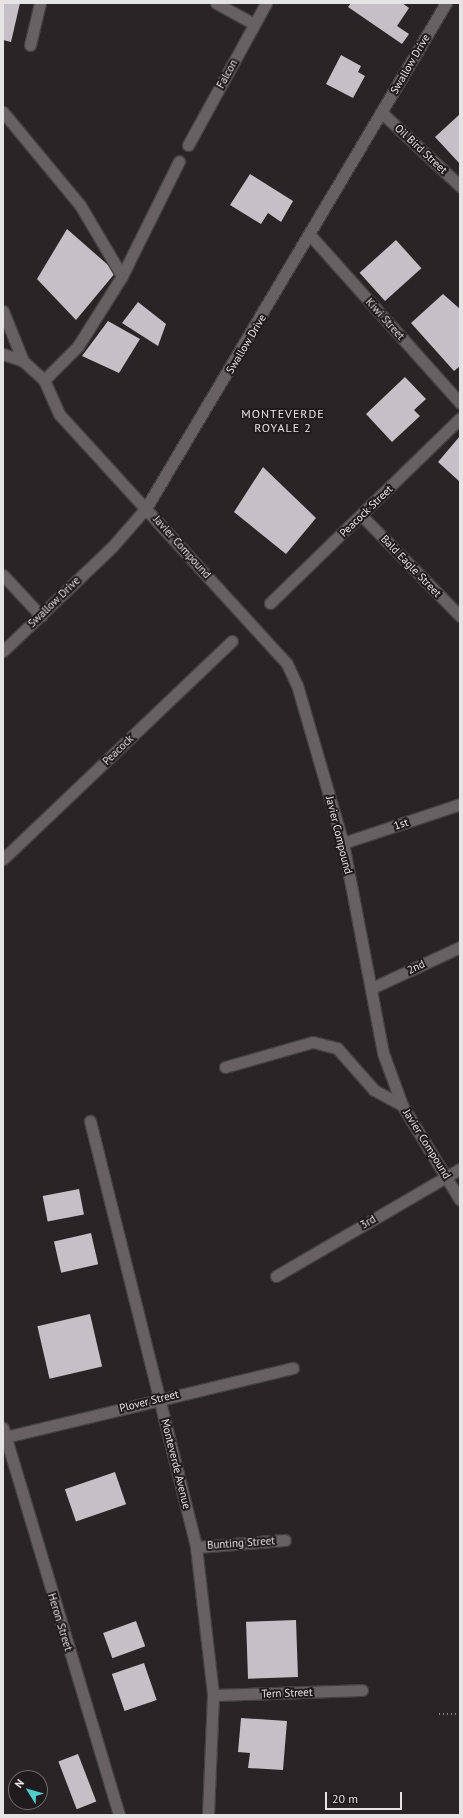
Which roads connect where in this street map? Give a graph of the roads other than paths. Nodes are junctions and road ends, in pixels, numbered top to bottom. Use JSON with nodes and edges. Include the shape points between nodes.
{"nodes":[{"id":1,"x":40,"y":3,"type":"edge"},
{"id":2,"x":216,"y":3,"type":"edge"},
{"id":3,"x":266,"y":3,"type":"edge"},
{"id":4,"x":446,"y":3,"type":"edge"},
{"id":5,"x":254,"y":24,"type":"junction"},
{"id":6,"x":30,"y":45,"type":"dead end"},
{"id":7,"x":3,"y":112,"type":"edge"},
{"id":8,"x":382,"y":113,"type":"junction"},
{"id":9,"x":188,"y":145,"type":"dead end"},
{"id":10,"x":179,"y":161,"type":"dead end"},
{"id":11,"x":460,"y":186,"type":"edge"},
{"id":12,"x":310,"y":235,"type":"junction"},
{"id":13,"x":122,"y":276,"type":"junction"},
{"id":14,"x":3,"y":311,"type":"edge"},
{"id":15,"x":3,"y":354,"type":"edge"},
{"id":16,"x":23,"y":361,"type":"junction"},
{"id":17,"x":44,"y":380,"type":"junction"},
{"id":18,"x":460,"y":403,"type":"edge"},
{"id":19,"x":460,"y":418,"type":"edge"},
{"id":20,"x":146,"y":508,"type":"junction"},
{"id":21,"x":362,"y":516,"type":"junction"},
{"id":22,"x":3,"y":576,"type":"edge"},
{"id":23,"x":270,"y":603,"type":"dead end"},
{"id":24,"x":40,"y":616,"type":"junction"},
{"id":25,"x":460,"y":616,"type":"edge"},
{"id":26,"x":232,"y":641,"type":"dead end"},
{"id":27,"x":3,"y":652,"type":"edge"},
{"id":28,"x":460,"y":804,"type":"edge"},
{"id":29,"x":343,"y":843,"type":"junction"},
{"id":30,"x":3,"y":859,"type":"edge"},
{"id":31,"x":460,"y":947,"type":"edge"},
{"id":32,"x":372,"y":988,"type":"junction"},
{"id":33,"x":224,"y":1067,"type":"dead end"},
{"id":34,"x":402,"y":1105,"type":"junction"},
{"id":35,"x":90,"y":1121,"type":"dead end"},
{"id":36,"x":460,"y":1169,"type":"edge"},
{"id":37,"x":447,"y":1176,"type":"junction"},
{"id":38,"x":460,"y":1200,"type":"edge"},
{"id":39,"x":276,"y":1276,"type":"dead end"},
{"id":40,"x":293,"y":1368,"type":"dead end"},
{"id":41,"x":160,"y":1398,"type":"junction"},
{"id":42,"x":4,"y":1433,"type":"edge"},
{"id":43,"x":285,"y":1540,"type":"dead end"},
{"id":44,"x":196,"y":1547,"type":"junction"},
{"id":45,"x":362,"y":1690,"type":"dead end"},
{"id":46,"x":213,"y":1695,"type":"junction"},
{"id":47,"x":119,"y":1815,"type":"edge"},
{"id":48,"x":208,"y":1815,"type":"edge"}],
"edges":[{"from":1,"to":6,"type":"street"},
{"from":2,"to":5,"type":"street"},
{"from":3,"to":5,"type":"street","name":"Falcon"},
{"from":4,"to":8,"type":"street","name":"Swallow Drive"},
{"from":5,"to":9,"type":"street","name":"Falcon"},
{"from":7,"to":13,"type":"street","via":[[80,204]]},
{"from":8,"to":11,"type":"street","name":"Oil Bird Street"},
{"from":8,"to":12,"type":"street","name":"Swallow Drive"},
{"from":10,"to":13,"type":"street"},
{"from":12,"to":18,"type":"street","name":"Kiwi Street"},
{"from":12,"to":20,"type":"street","name":"Swallow Drive"},
{"from":13,"to":17,"type":"street","via":[[78,346]]},
{"from":14,"to":16,"type":"street"},
{"from":15,"to":16,"type":"street"},
{"from":16,"to":17,"type":"street"},
{"from":17,"to":20,"type":"street","name":"Javier Compound","via":[[59,414]]},
{"from":19,"to":21,"type":"street","name":"Peacock Street"},
{"from":20,"to":24,"type":"street","name":"Swallow Drive","via":[[112,547]]},
{"from":20,"to":29,"type":"street","name":"Javier Compound","via":[[287,664],[297,685]]},
{"from":21,"to":23,"type":"street","name":"Peacock Street"},
{"from":21,"to":25,"type":"street","name":"Bald Eagle Street"},
{"from":22,"to":24,"type":"street"},
{"from":24,"to":27,"type":"street","name":"Swallow Drive"},
{"from":26,"to":30,"type":"street","name":"Peacock"},
{"from":28,"to":29,"type":"street","name":"1st"},
{"from":29,"to":32,"type":"street","name":"Javier Compound"},
{"from":31,"to":32,"type":"street","name":"2nd"},
{"from":32,"to":34,"type":"street","name":"Javier Compound","via":[[383,1053]]},
{"from":33,"to":34,"type":"street","via":[[313,1042],[337,1048],[374,1090]]},
{"from":34,"to":37,"type":"street","name":"Javier Compound"},
{"from":35,"to":41,"type":"street","name":"Monteverde Avenue"},
{"from":36,"to":37,"type":"street","name":"3rd"},
{"from":37,"to":38,"type":"street","name":"Javier Compound"},
{"from":37,"to":39,"type":"street","name":"3rd"},
{"from":40,"to":41,"type":"street","name":"Plover Street"},
{"from":41,"to":42,"type":"street","name":"Plover Street"},
{"from":41,"to":44,"type":"street","name":"Monteverde Avenue"},
{"from":42,"to":47,"type":"street","name":"Heron Street"},
{"from":43,"to":44,"type":"street","name":"Bunting Street"},
{"from":44,"to":46,"type":"street","name":"Monteverde Avenue"},
{"from":45,"to":46,"type":"street","name":"Tern Street"},
{"from":46,"to":48,"type":"street","name":"Monteverde Avenue"}]}
